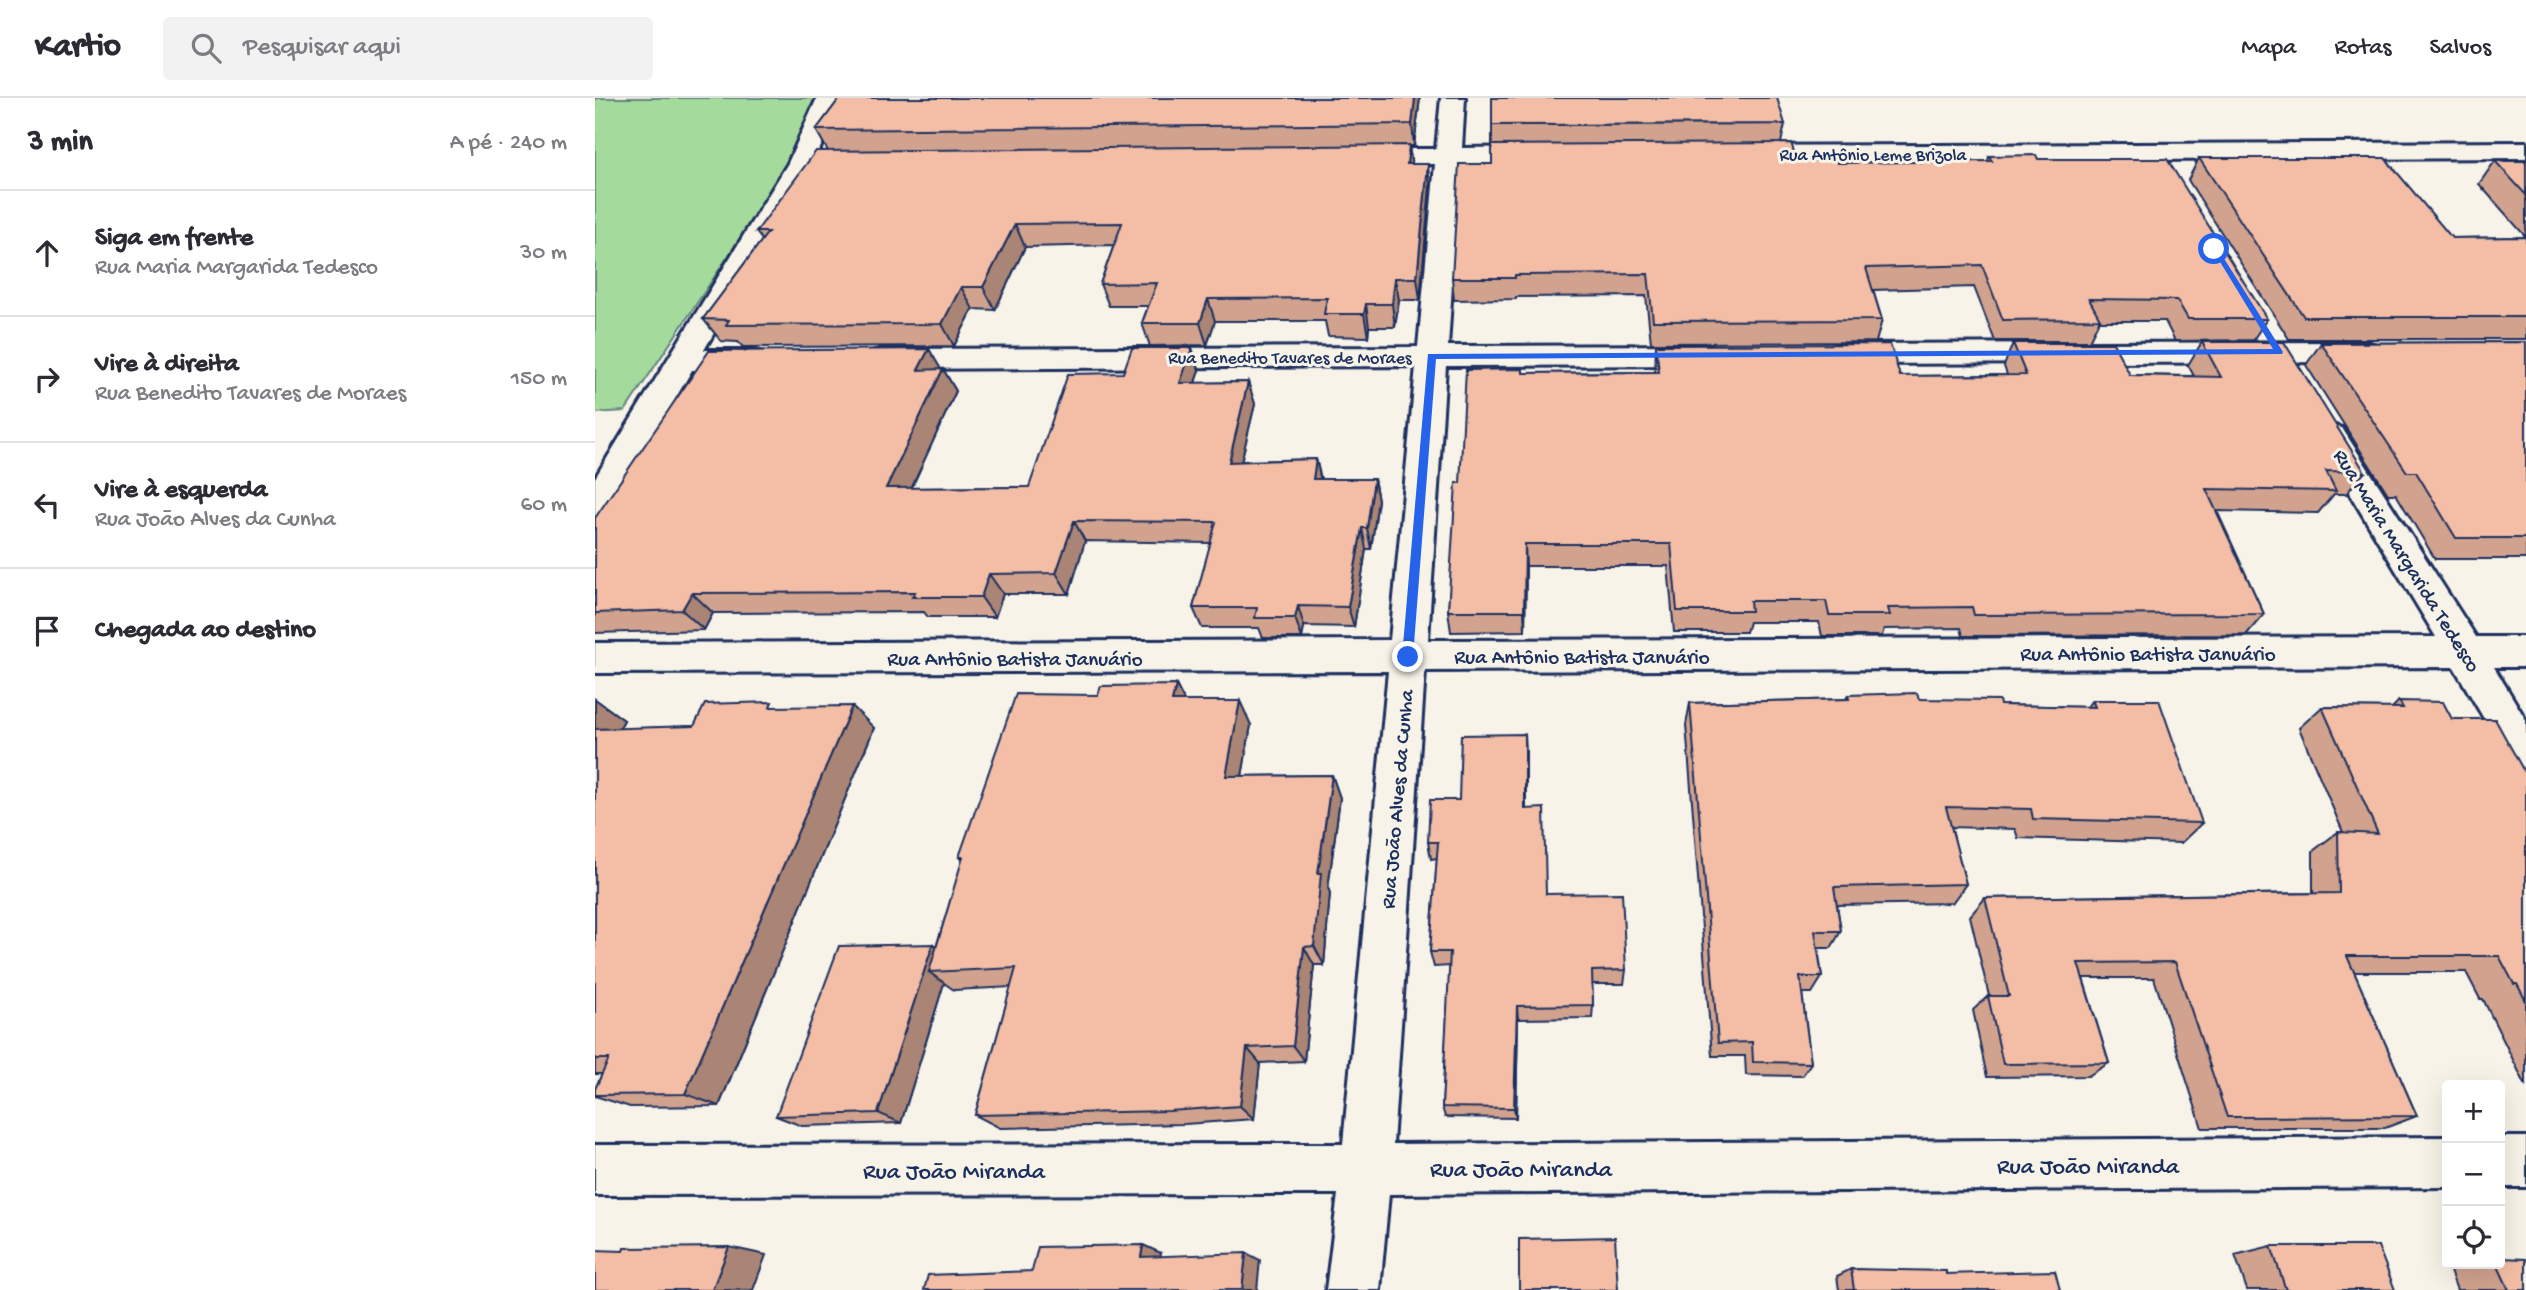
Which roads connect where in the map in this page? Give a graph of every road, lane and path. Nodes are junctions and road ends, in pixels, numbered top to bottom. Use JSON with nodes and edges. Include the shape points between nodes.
{"nodes":[{"id":1,"x":829,"y":98,"type":"edge"},
{"id":2,"x":1453,"y":98,"type":"edge"},
{"id":3,"x":2526,"y":150,"type":"edge"},
{"id":4,"x":2155,"y":152,"type":"junction"},
{"id":5,"x":1571,"y":155,"type":"edge"},
{"id":6,"x":1723,"y":155,"type":"edge"},
{"id":7,"x":1447,"y":156,"type":"junction"},
{"id":8,"x":1337,"y":157,"type":"edge"},
{"id":9,"x":2175,"y":184,"type":"edge"},
{"id":10,"x":2257,"y":318,"type":"edge"},
{"id":11,"x":2389,"y":351,"type":"edge"},
{"id":12,"x":2279,"y":352,"type":"junction"},
{"id":13,"x":1821,"y":354,"type":"edge"},
{"id":14,"x":1737,"y":355,"type":"edge"},
{"id":15,"x":1431,"y":356,"type":"junction"},
{"id":16,"x":850,"y":359,"type":"edge"},
{"id":17,"x":684,"y":360,"type":"junction"},
{"id":18,"x":781,"y":360,"type":"edge"},
{"id":19,"x":595,"y":506,"type":"edge"},
{"id":20,"x":2465,"y":652,"type":"junction"},
{"id":21,"x":2526,"y":652,"type":"edge"},
{"id":22,"x":1408,"y":657,"type":"junction"},
{"id":23,"x":595,"y":658,"type":"edge"},
{"id":24,"x":2526,"y":755,"type":"edge"},
{"id":25,"x":2505,"y":1162,"type":"edge"},
{"id":26,"x":2526,"y":1162,"type":"edge"},
{"id":27,"x":2442,"y":1163,"type":"edge"},
{"id":28,"x":1366,"y":1169,"type":"junction"},
{"id":29,"x":595,"y":1170,"type":"edge"},
{"id":30,"x":1353,"y":1290,"type":"edge"}],
"edges":[{"from":1,"to":17,"type":"street","via":[[814,163]]},
{"from":2,"to":7,"type":"street","name":"Rua João Alves da Cunha"},
{"from":3,"to":4,"type":"street","name":"Rua Antônio Leme Brizola"},
{"from":4,"to":6,"type":"street","name":"Rua Antônio Leme Brizola"},
{"from":4,"to":9,"type":"street"},
{"from":5,"to":7,"type":"street"},
{"from":7,"to":8,"type":"street"},
{"from":7,"to":15,"type":"street","name":"Rua João Alves da Cunha"},
{"from":10,"to":12,"type":"street","name":"Rua Maria Margarida Tedesco"},
{"from":11,"to":12,"type":"street"},
{"from":12,"to":13,"type":"street"},
{"from":12,"to":20,"type":"street","name":"Rua Maria Margarida Tedesco"},
{"from":14,"to":15,"type":"street","name":"Rua Benedito Tavares de Moraes"},
{"from":15,"to":16,"type":"street","name":"Rua Benedito Tavares de Moraes"},
{"from":15,"to":22,"type":"street","name":"Rua João Alves da Cunha"},
{"from":17,"to":18,"type":"street"},
{"from":17,"to":19,"type":"street"},
{"from":20,"to":21,"type":"street","name":"Rua Antônio Batista Januário"},
{"from":20,"to":22,"type":"street","name":"Rua Antônio Batista Januário"},
{"from":20,"to":24,"type":"street","name":"Rua Maria Margarida Tedesco"},
{"from":22,"to":23,"type":"street","name":"Rua Antônio Batista Januário"},
{"from":22,"to":28,"type":"street","name":"Rua João Alves da Cunha"},
{"from":25,"to":26,"type":"street"},
{"from":27,"to":28,"type":"street","name":"Rua João Miranda"},
{"from":28,"to":29,"type":"street","name":"Rua João Miranda"},
{"from":28,"to":30,"type":"street","name":"Rua João Alves da Cunha"}]}
